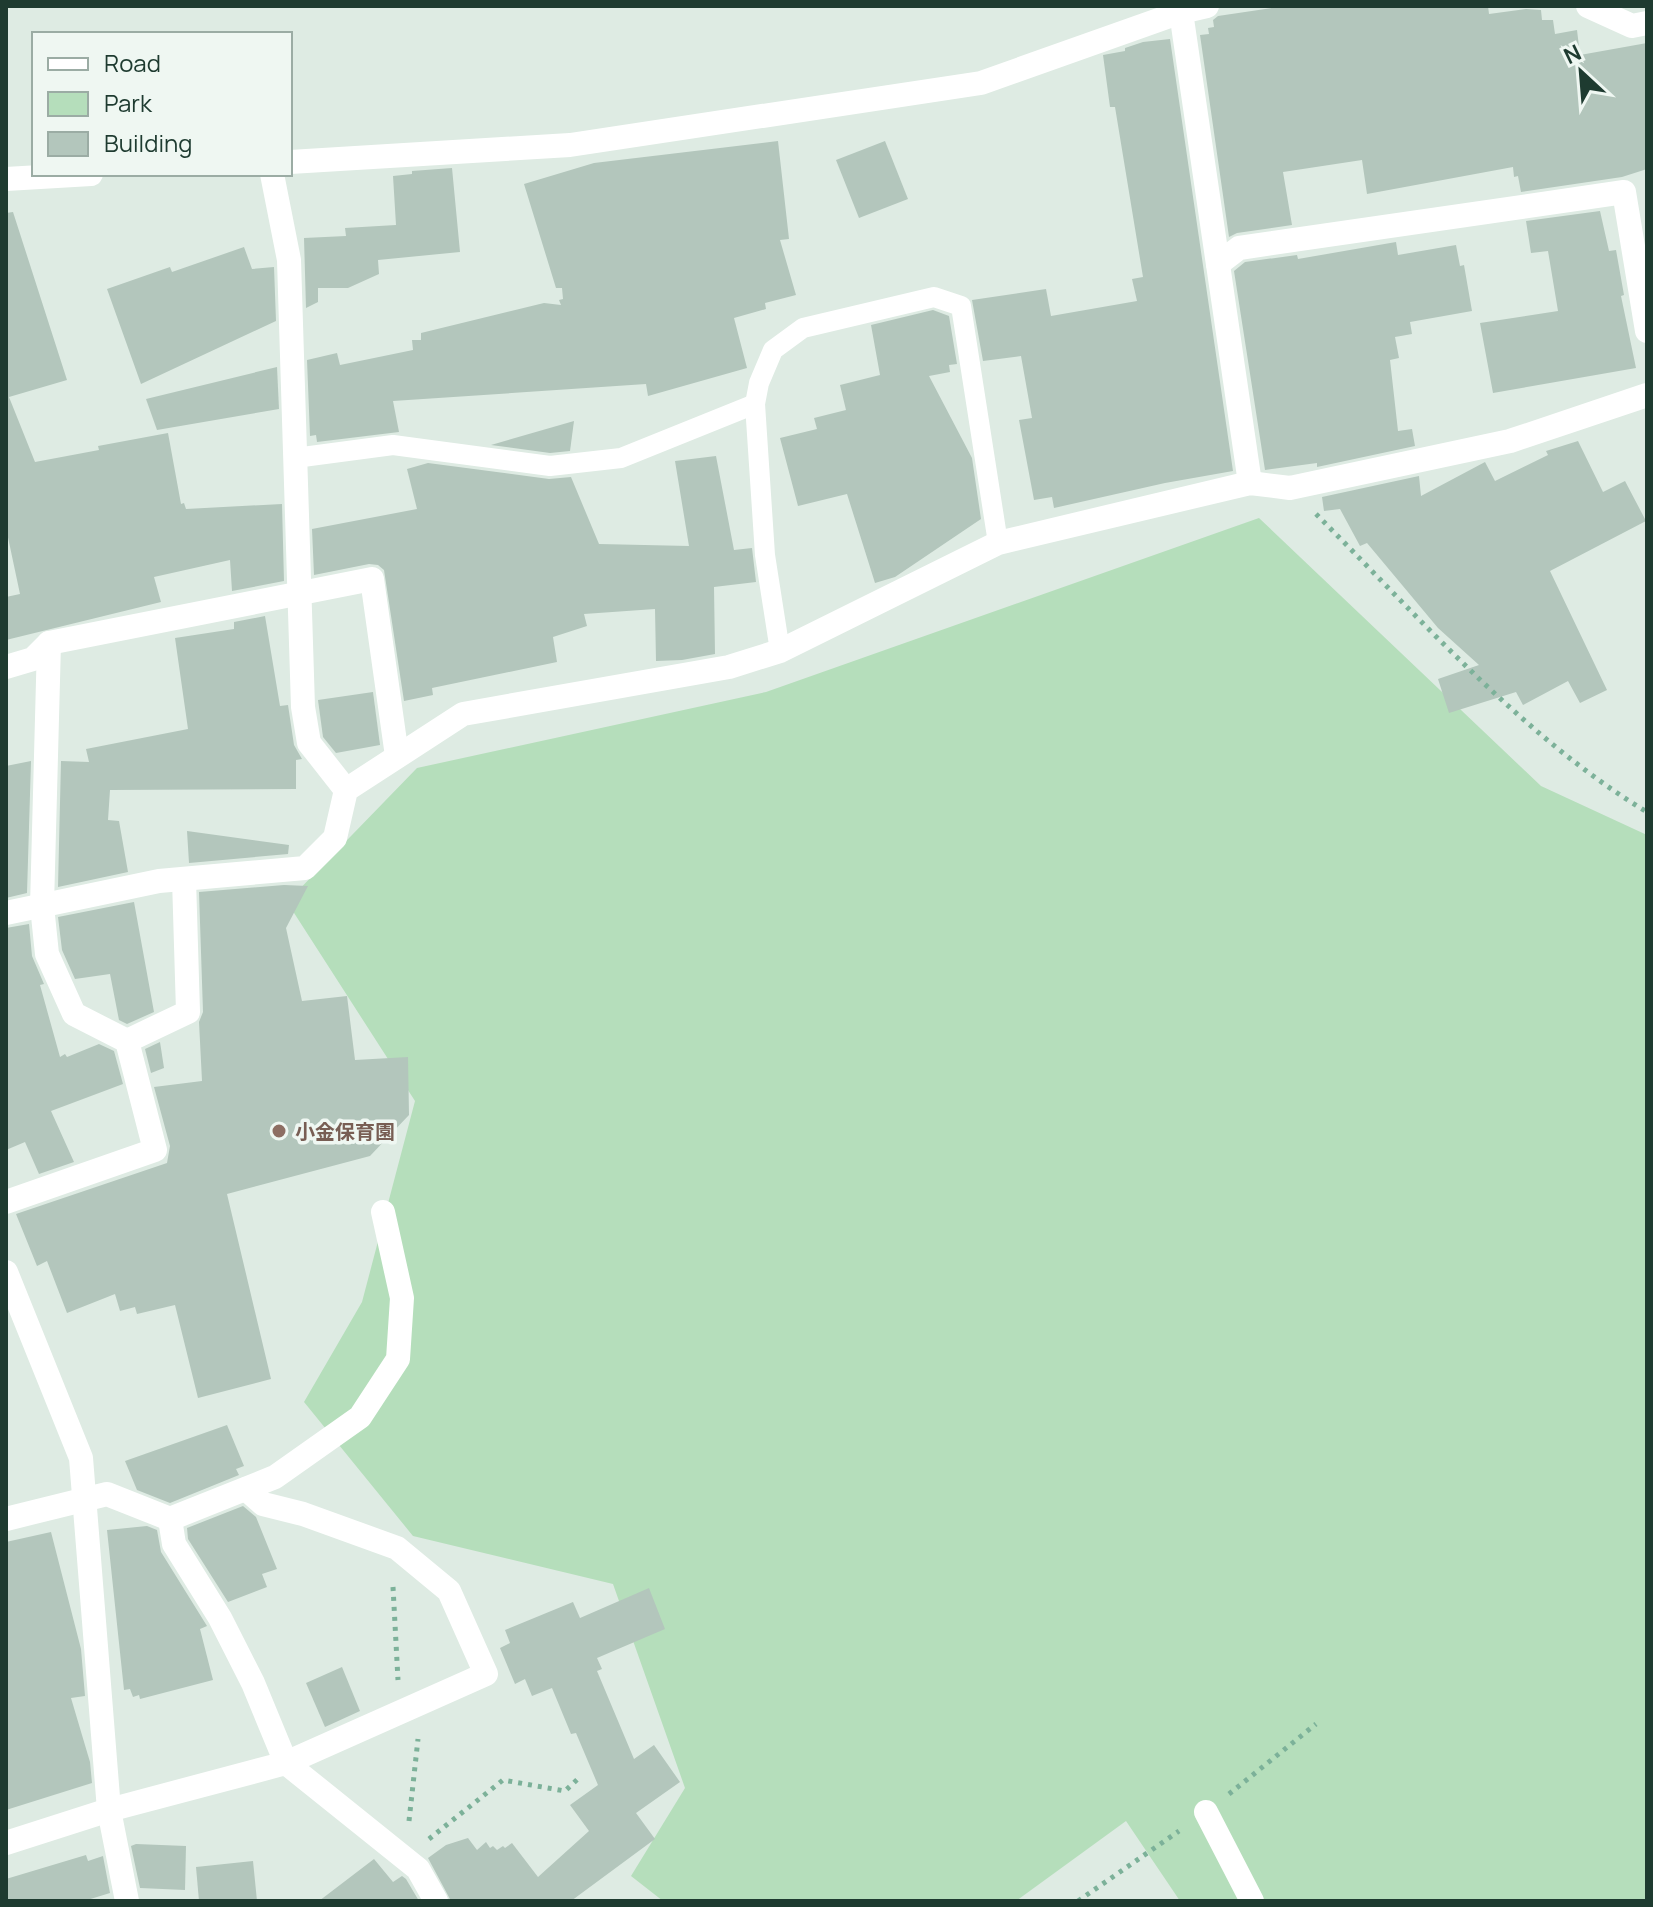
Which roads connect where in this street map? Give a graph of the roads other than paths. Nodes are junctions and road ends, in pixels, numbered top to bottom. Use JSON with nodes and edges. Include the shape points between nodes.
{"nodes":[{"id":1,"x":1207,"y":6,"type":"edge"},
{"id":2,"x":1588,"y":6,"type":"edge"},
{"id":3,"x":1181,"y":12,"type":"junction"},
{"id":4,"x":1647,"y":23,"type":"edge"},
{"id":5,"x":292,"y":162,"type":"edge"},
{"id":6,"x":57,"y":176,"type":"edge"},
{"id":7,"x":272,"y":176,"type":"edge"},
{"id":8,"x":6,"y":179,"type":"edge"},
{"id":9,"x":1218,"y":264,"type":"junction"},
{"id":10,"x":1647,"y":331,"type":"edge"},
{"id":11,"x":1647,"y":395,"type":"edge"},
{"id":12,"x":755,"y":404,"type":"junction"},
{"id":13,"x":295,"y":458,"type":"junction"},
{"id":14,"x":1250,"y":483,"type":"junction"},
{"id":15,"x":998,"y":543,"type":"junction"},
{"id":16,"x":299,"y":594,"type":"junction"},
{"id":17,"x":49,"y":643,"type":"junction"},
{"id":18,"x":780,"y":651,"type":"junction"},
{"id":19,"x":6,"y":667,"type":"edge"},
{"id":20,"x":397,"y":756,"type":"junction"},
{"id":21,"x":346,"y":790,"type":"junction"},
{"id":22,"x":184,"y":879,"type":"junction"},
{"id":23,"x":42,"y":906,"type":"junction"},
{"id":24,"x":6,"y":913,"type":"edge"},
{"id":25,"x":127,"y":1041,"type":"junction"},
{"id":26,"x":6,"y":1202,"type":"edge"},
{"id":27,"x":383,"y":1212,"type":"dead end"},
{"id":28,"x":6,"y":1272,"type":"edge"},
{"id":29,"x":246,"y":1489,"type":"junction"},
{"id":30,"x":86,"y":1500,"type":"junction"},
{"id":31,"x":6,"y":1519,"type":"edge"},
{"id":32,"x":170,"y":1519,"type":"junction"},
{"id":33,"x":286,"y":1763,"type":"junction"},
{"id":34,"x":109,"y":1810,"type":"junction"},
{"id":35,"x":1206,"y":1812,"type":"dead end"},
{"id":36,"x":6,"y":1843,"type":"edge"},
{"id":37,"x":127,"y":1901,"type":"edge"},
{"id":38,"x":436,"y":1901,"type":"edge"},
{"id":39,"x":1252,"y":1901,"type":"edge"}],
"edges":[{"from":1,"to":3,"type":"street"},
{"from":2,"to":4,"type":"street","via":[[1632,26]]},
{"from":3,"to":5,"type":"street","via":[[981,83],[570,145]]},
{"from":3,"to":9,"type":"street"},
{"from":6,"to":8,"type":"street"},
{"from":7,"to":13,"type":"street","via":[[289,260]]},
{"from":9,"to":10,"type":"street","via":[[1239,248],[1624,192]]},
{"from":9,"to":14,"type":"street"},
{"from":11,"to":14,"type":"street","via":[[1510,441],[1290,488]]},
{"from":12,"to":13,"type":"lane","via":[[621,458],[550,466],[393,445]]},
{"from":12,"to":15,"type":"lane","via":[[773,350],[803,328],[934,297],[961,306]]},
{"from":12,"to":18,"type":"lane","via":[[765,555]]},
{"from":13,"to":16,"type":"street"},
{"from":14,"to":15,"type":"street"},
{"from":15,"to":18,"type":"street"},
{"from":16,"to":17,"type":"street"},
{"from":16,"to":20,"type":"street","via":[[372,579]]},
{"from":16,"to":21,"type":"street","via":[[309,743]]},
{"from":17,"to":19,"type":"street","via":[[33,659]]},
{"from":17,"to":23,"type":"street"},
{"from":18,"to":20,"type":"street","via":[[729,667],[463,714]]},
{"from":20,"to":21,"type":"street"},
{"from":21,"to":22,"type":"street","via":[[335,838],[305,868]]},
{"from":22,"to":23,"type":"street"},
{"from":22,"to":25,"type":"street","via":[[188,1012]]},
{"from":23,"to":24,"type":"street"},
{"from":23,"to":25,"type":"street","via":[[47,954],[74,1014]]},
{"from":25,"to":26,"type":"street","via":[[155,1150]]},
{"from":27,"to":29,"type":"street","via":[[402,1298],[398,1359],[360,1417],[275,1477]]},
{"from":28,"to":30,"type":"street","via":[[81,1458]]},
{"from":29,"to":32,"type":"street"},
{"from":29,"to":33,"type":"street","via":[[263,1504],[397,1548],[449,1591],[486,1674]]},
{"from":30,"to":31,"type":"street"},
{"from":30,"to":32,"type":"street","via":[[107,1494]]},
{"from":30,"to":34,"type":"street"},
{"from":32,"to":33,"type":"street","via":[[174,1544],[220,1618]]},
{"from":33,"to":34,"type":"street"},
{"from":33,"to":38,"type":"street","via":[[418,1869]]},
{"from":34,"to":36,"type":"street"},
{"from":34,"to":37,"type":"street"},
{"from":35,"to":39,"type":"street"}]}
